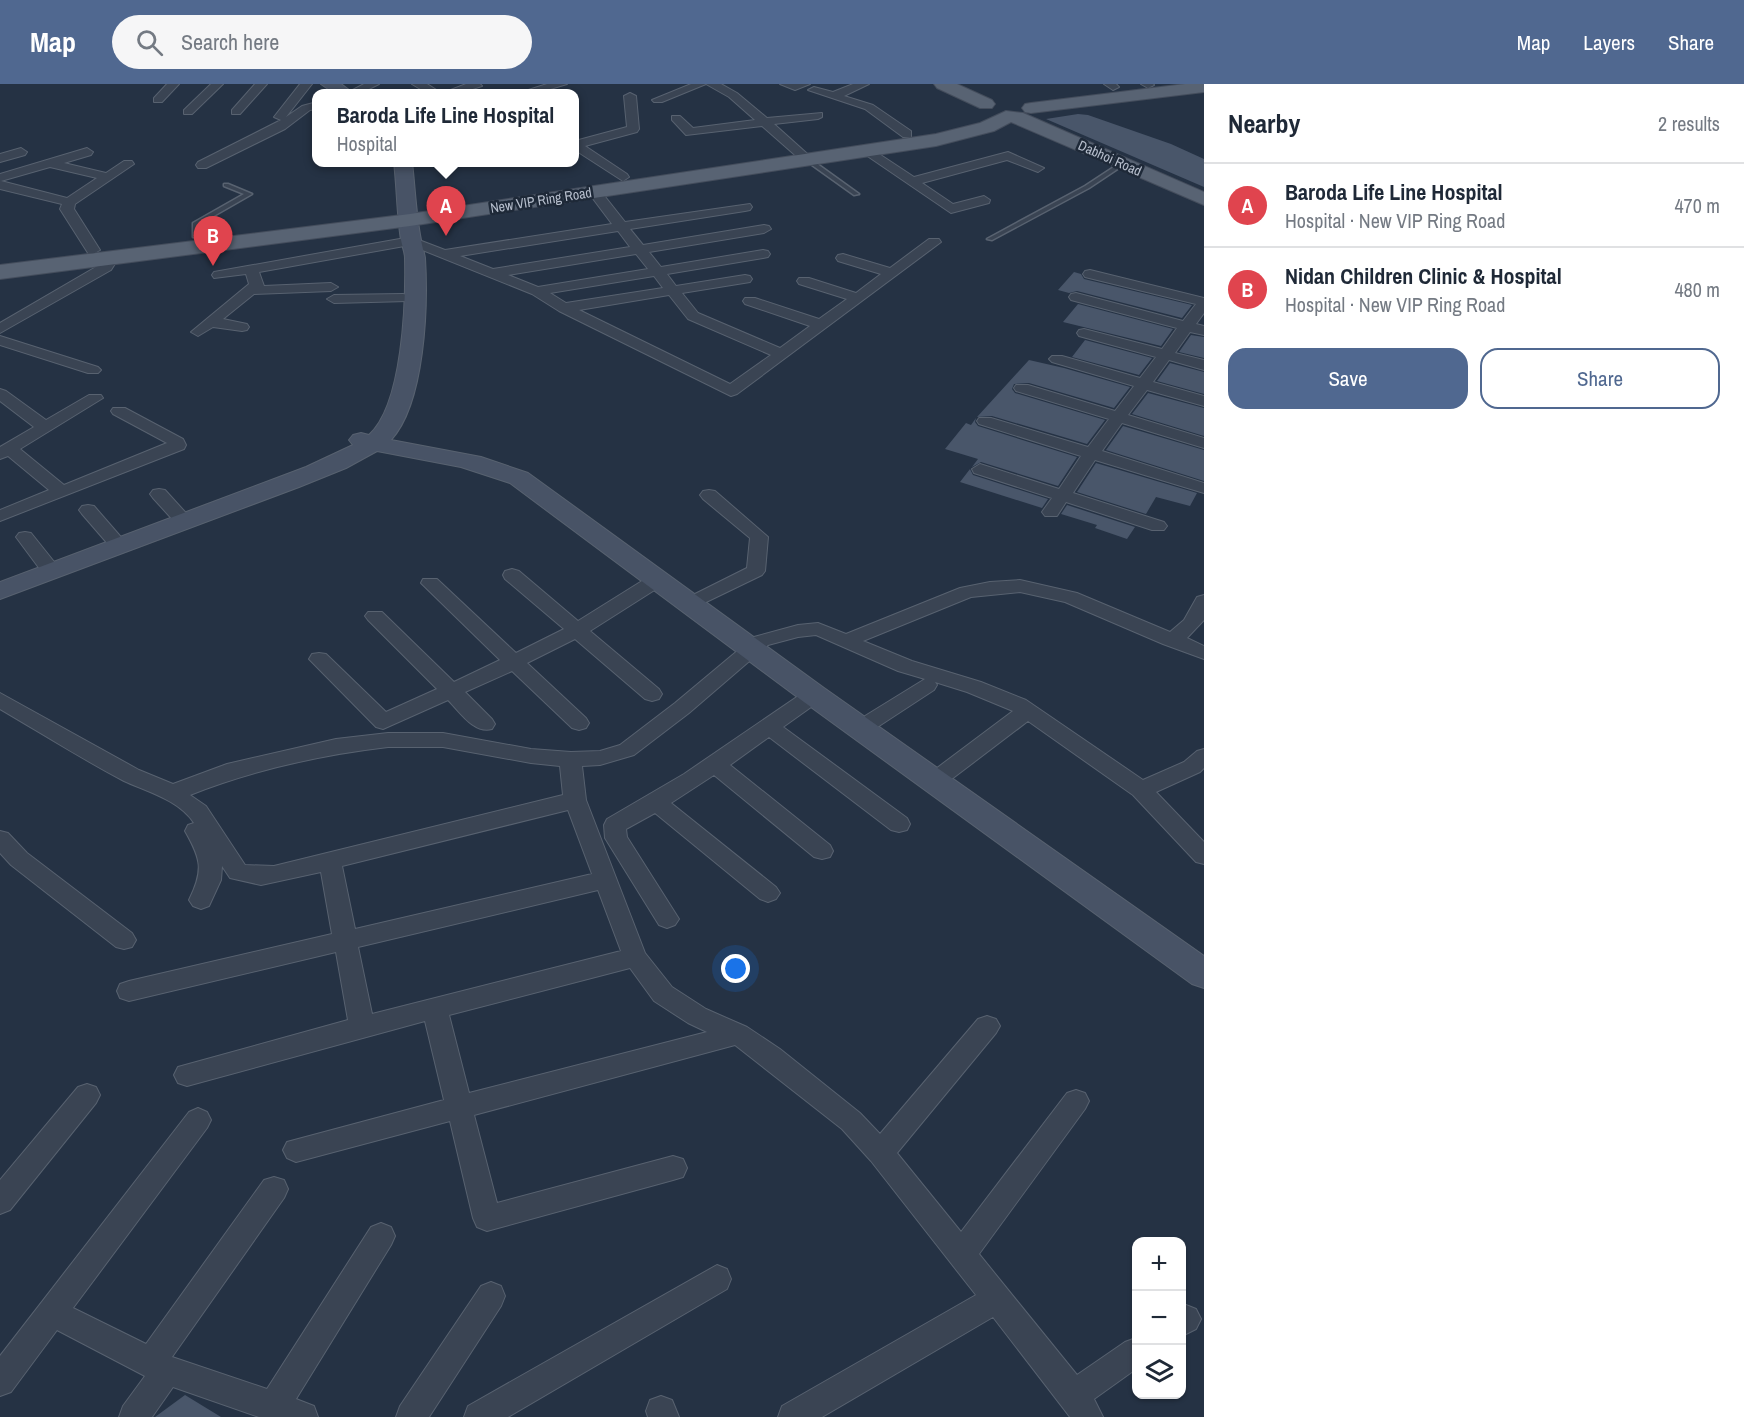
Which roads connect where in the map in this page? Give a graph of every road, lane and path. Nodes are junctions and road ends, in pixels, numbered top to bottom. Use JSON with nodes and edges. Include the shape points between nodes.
{"nodes":[{"id":1,"x":173,"y":84,"type":"edge"},
{"id":2,"x":217,"y":84,"type":"edge"},
{"id":3,"x":261,"y":84,"type":"edge"},
{"id":4,"x":306,"y":84,"type":"edge"},
{"id":5,"x":329,"y":84,"type":"edge"},
{"id":6,"x":561,"y":84,"type":"edge"},
{"id":7,"x":701,"y":84,"type":"edge"},
{"id":8,"x":712,"y":84,"type":"edge"},
{"id":9,"x":786,"y":84,"type":"edge"},
{"id":10,"x":863,"y":84,"type":"edge"},
{"id":11,"x":1147,"y":84,"type":"edge"},
{"id":12,"x":1155,"y":84,"type":"edge"},
{"id":13,"x":955,"y":86,"type":"edge"},
{"id":14,"x":1112,"y":86,"type":"edge"},
{"id":15,"x":809,"y":87,"type":"edge"},
{"id":16,"x":1204,"y":87,"type":"edge"},
{"id":17,"x":352,"y":89,"type":"edge"},
{"id":18,"x":541,"y":89,"type":"edge"},
{"id":19,"x":630,"y":96,"type":"dead end"},
{"id":20,"x":834,"y":96,"type":"junction"},
{"id":21,"x":158,"y":100,"type":"dead end"},
{"id":22,"x":658,"y":100,"type":"dead end"},
{"id":23,"x":312,"y":106,"type":"edge"},
{"id":24,"x":1009,"y":109,"type":"junction"},
{"id":25,"x":188,"y":112,"type":"dead end"},
{"id":26,"x":236,"y":112,"type":"dead end"},
{"id":27,"x":818,"y":115,"type":"dead end"},
{"id":28,"x":280,"y":117,"type":"dead end"},
{"id":29,"x":676,"y":118,"type":"dead end"},
{"id":30,"x":762,"y":121,"type":"junction"},
{"id":31,"x":907,"y":134,"type":"junction"},
{"id":32,"x":579,"y":144,"type":"edge"},
{"id":33,"x":579,"y":148,"type":"edge"},
{"id":34,"x":867,"y":150,"type":"junction"},
{"id":35,"x":21,"y":152,"type":"dead end"},
{"id":36,"x":87,"y":152,"type":"dead end"},
{"id":37,"x":802,"y":155,"type":"junction"},
{"id":38,"x":0,"y":159,"type":"edge"},
{"id":39,"x":48,"y":163,"type":"junction"},
{"id":40,"x":1123,"y":163,"type":"junction"},
{"id":41,"x":128,"y":164,"type":"dead end"},
{"id":42,"x":202,"y":165,"type":"dead end"},
{"id":43,"x":404,"y":167,"type":"edge"},
{"id":44,"x":1038,"y":168,"type":"dead end"},
{"id":45,"x":107,"y":177,"type":"junction"},
{"id":46,"x":623,"y":177,"type":"junction"},
{"id":47,"x":0,"y":178,"type":"edge"},
{"id":48,"x":911,"y":182,"type":"junction"},
{"id":49,"x":0,"y":185,"type":"edge"},
{"id":50,"x":226,"y":185,"type":"dead end"},
{"id":51,"x":1204,"y":189,"type":"edge"},
{"id":52,"x":594,"y":192,"type":"junction"},
{"id":53,"x":856,"y":194,"type":"dead end"},
{"id":54,"x":1204,"y":199,"type":"edge"},
{"id":55,"x":984,"y":200,"type":"dead end"},
{"id":56,"x":69,"y":202,"type":"junction"},
{"id":57,"x":745,"y":207,"type":"dead end"},
{"id":58,"x":410,"y":223,"type":"junction"},
{"id":59,"x":622,"y":226,"type":"junction"},
{"id":60,"x":764,"y":229,"type":"dead end"},
{"id":61,"x":195,"y":236,"type":"junction"},
{"id":62,"x":990,"y":239,"type":"dead end"},
{"id":63,"x":934,"y":242,"type":"dead end"},
{"id":64,"x":638,"y":248,"type":"junction"},
{"id":65,"x":445,"y":254,"type":"junction"},
{"id":66,"x":763,"y":254,"type":"dead end"},
{"id":67,"x":102,"y":255,"type":"junction"},
{"id":68,"x":843,"y":258,"type":"dead end"},
{"id":69,"x":0,"y":262,"type":"edge"},
{"id":70,"x":251,"y":270,"type":"junction"},
{"id":71,"x":0,"y":272,"type":"edge"},
{"id":72,"x":658,"y":272,"type":"junction"},
{"id":73,"x":492,"y":273,"type":"junction"},
{"id":74,"x":892,"y":273,"type":"junction"},
{"id":75,"x":1090,"y":274,"type":"dead end"},
{"id":76,"x":219,"y":275,"type":"dead end"},
{"id":77,"x":745,"y":279,"type":"dead end"},
{"id":78,"x":804,"y":281,"type":"dead end"},
{"id":79,"x":256,"y":285,"type":"junction"},
{"id":80,"x":537,"y":291,"type":"junction"},
{"id":81,"x":673,"y":291,"type":"junction"},
{"id":82,"x":1076,"y":297,"type":"dead end"},
{"id":83,"x":403,"y":298,"type":"junction"},
{"id":84,"x":857,"y":298,"type":"junction"},
{"id":85,"x":750,"y":301,"type":"dead end"},
{"id":86,"x":1204,"y":302,"type":"edge"},
{"id":87,"x":564,"y":308,"type":"junction"},
{"id":88,"x":211,"y":322,"type":"junction"},
{"id":89,"x":821,"y":325,"type":"junction"},
{"id":90,"x":1186,"y":326,"type":"junction"},
{"id":91,"x":242,"y":327,"type":"dead end"},
{"id":92,"x":0,"y":329,"type":"edge"},
{"id":93,"x":1204,"y":331,"type":"edge"},
{"id":94,"x":198,"y":332,"type":"dead end"},
{"id":95,"x":1084,"y":333,"type":"dead end"},
{"id":96,"x":0,"y":340,"type":"edge"},
{"id":97,"x":782,"y":354,"type":"junction"},
{"id":98,"x":1166,"y":354,"type":"junction"},
{"id":99,"x":1057,"y":358,"type":"dead end"},
{"id":100,"x":1204,"y":365,"type":"edge"},
{"id":101,"x":93,"y":370,"type":"dead end"},
{"id":102,"x":1144,"y":384,"type":"junction"},
{"id":103,"x":1022,"y":388,"type":"dead end"},
{"id":104,"x":0,"y":394,"type":"edge"},
{"id":105,"x":95,"y":398,"type":"dead end"},
{"id":106,"x":1204,"y":401,"type":"edge"},
{"id":107,"x":119,"y":411,"type":"dead end"},
{"id":108,"x":1119,"y":418,"type":"junction"},
{"id":109,"x":986,"y":421,"type":"dead end"},
{"id":110,"x":45,"y":427,"type":"junction"},
{"id":111,"x":371,"y":438,"type":"junction"},
{"id":112,"x":1204,"y":443,"type":"edge"},
{"id":113,"x":5,"y":451,"type":"edge"},
{"id":114,"x":1090,"y":454,"type":"junction"},
{"id":115,"x":980,"y":469,"type":"dead end"},
{"id":116,"x":1204,"y":488,"type":"edge"},
{"id":117,"x":62,"y":492,"type":"junction"},
{"id":118,"x":159,"y":494,"type":"dead end"},
{"id":119,"x":709,"y":495,"type":"dead end"},
{"id":120,"x":1062,"y":496,"type":"junction"},
{"id":121,"x":88,"y":510,"type":"dead end"},
{"id":122,"x":1051,"y":512,"type":"dead end"},
{"id":123,"x":0,"y":516,"type":"edge"},
{"id":124,"x":178,"y":516,"type":"junction"},
{"id":125,"x":1158,"y":526,"type":"dead end"},
{"id":126,"x":25,"y":537,"type":"dead end"},
{"id":127,"x":114,"y":540,"type":"junction"},
{"id":128,"x":49,"y":569,"type":"junction"},
{"id":129,"x":512,"y":575,"type":"dead end"},
{"id":130,"x":657,"y":580,"type":"junction"},
{"id":131,"x":0,"y":583,"type":"edge"},
{"id":132,"x":430,"y":583,"type":"dead end"},
{"id":133,"x":0,"y":591,"type":"edge"},
{"id":134,"x":702,"y":598,"type":"junction"},
{"id":135,"x":1204,"y":601,"type":"edge"},
{"id":136,"x":375,"y":616,"type":"dead end"},
{"id":137,"x":578,"y":628,"type":"junction"},
{"id":138,"x":849,"y":640,"type":"junction"},
{"id":139,"x":1170,"y":640,"type":"junction"},
{"id":140,"x":755,"y":644,"type":"junction"},
{"id":141,"x":1204,"y":653,"type":"edge"},
{"id":142,"x":319,"y":659,"type":"dead end"},
{"id":143,"x":514,"y":661,"type":"junction"},
{"id":144,"x":927,"y":685,"type":"dead end"},
{"id":145,"x":451,"y":690,"type":"junction"},
{"id":146,"x":651,"y":694,"type":"dead end"},
{"id":147,"x":814,"y":695,"type":"junction"},
{"id":148,"x":0,"y":700,"type":"edge"},
{"id":149,"x":1027,"y":711,"type":"junction"},
{"id":150,"x":872,"y":722,"type":"junction"},
{"id":151,"x":579,"y":723,"type":"dead end"},
{"id":152,"x":485,"y":724,"type":"dead end"},
{"id":153,"x":769,"y":727,"type":"junction"},
{"id":154,"x":1203,"y":758,"type":"edge"},
{"id":155,"x":571,"y":759,"type":"junction"},
{"id":156,"x":717,"y":765,"type":"junction"},
{"id":157,"x":945,"y":773,"type":"junction"},
{"id":158,"x":1141,"y":790,"type":"junction"},
{"id":159,"x":172,"y":793,"type":"junction"},
{"id":160,"x":575,"y":800,"type":"junction"},
{"id":161,"x":657,"y":803,"type":"junction"},
{"id":162,"x":899,"y":824,"type":"dead end"},
{"id":163,"x":0,"y":839,"type":"edge"},
{"id":164,"x":822,"y":851,"type":"dead end"},
{"id":165,"x":1204,"y":856,"type":"edge"},
{"id":166,"x":330,"y":861,"type":"junction"},
{"id":167,"x":605,"y":879,"type":"junction"},
{"id":168,"x":768,"y":893,"type":"dead end"},
{"id":169,"x":201,"y":900,"type":"dead end"},
{"id":170,"x":667,"y":919,"type":"dead end"},
{"id":171,"x":124,"y":940,"type":"dead end"},
{"id":172,"x":345,"y":940,"type":"junction"},
{"id":173,"x":1204,"y":953,"type":"edge"},
{"id":174,"x":635,"y":957,"type":"junction"},
{"id":175,"x":1204,"y":974,"type":"edge"},
{"id":176,"x":129,"y":991,"type":"dead end"},
{"id":177,"x":435,"y":1009,"type":"junction"},
{"id":178,"x":987,"y":1026,"type":"dead end"},
{"id":179,"x":362,"y":1027,"type":"junction"},
{"id":180,"x":738,"y":1034,"type":"junction"},
{"id":181,"x":187,"y":1075,"type":"dead end"},
{"id":182,"x":87,"y":1095,"type":"dead end"},
{"id":183,"x":1076,"y":1101,"type":"dead end"},
{"id":184,"x":459,"y":1107,"type":"junction"},
{"id":185,"x":198,"y":1120,"type":"dead end"},
{"id":186,"x":296,"y":1150,"type":"dead end"},
{"id":187,"x":880,"y":1153,"type":"junction"},
{"id":188,"x":673,"y":1168,"type":"dead end"},
{"id":189,"x":274,"y":1189,"type":"dead end"},
{"id":190,"x":0,"y":1201,"type":"edge"},
{"id":191,"x":381,"y":1236,"type":"dead end"},
{"id":192,"x":961,"y":1256,"type":"junction"},
{"id":193,"x":717,"y":1279,"type":"dead end"},
{"id":194,"x":491,"y":1296,"type":"dead end"},
{"id":195,"x":996,"y":1299,"type":"junction"},
{"id":196,"x":52,"y":1312,"type":"junction"},
{"id":197,"x":1132,"y":1357,"type":"edge"},
{"id":198,"x":159,"y":1366,"type":"junction"},
{"id":199,"x":3,"y":1371,"type":"edge"},
{"id":200,"x":1081,"y":1406,"type":"edge"},
{"id":201,"x":274,"y":1407,"type":"junction"},
{"id":202,"x":134,"y":1417,"type":"edge"},
{"id":203,"x":303,"y":1417,"type":"edge"},
{"id":204,"x":411,"y":1417,"type":"edge"},
{"id":205,"x":479,"y":1417,"type":"edge"},
{"id":206,"x":793,"y":1417,"type":"edge"}],
"edges":[{"from":1,"to":21,"type":"street"},
{"from":2,"to":25,"type":"street"},
{"from":3,"to":26,"type":"street"},
{"from":4,"to":28,"type":"street"},
{"from":5,"to":17,"type":"street"},
{"from":6,"to":18,"type":"street"},
{"from":7,"to":22,"type":"street"},
{"from":8,"to":30,"type":"street","via":[[733,94]]},
{"from":9,"to":15,"type":"street"},
{"from":10,"to":20,"type":"street"},
{"from":11,"to":12,"type":"main road"},
{"from":11,"to":14,"type":"main road"},
{"from":13,"to":24,"type":"main road"},
{"from":14,"to":24,"type":"main road"},
{"from":15,"to":20,"type":"street"},
{"from":16,"to":24,"type":"main road"},
{"from":19,"to":32,"type":"street","via":[[633,129]]},
{"from":20,"to":31,"type":"street","via":[[869,107]]},
{"from":23,"to":42,"type":"street"},
{"from":24,"to":31,"type":"main road","name":"New VIP Ring Road","via":[[949,127]]},
{"from":24,"to":34,"type":"main road","name":"New VIP Ring Road","via":[[967,134]]},
{"from":24,"to":40,"type":"main road","name":"Dabhoi Road"},
{"from":24,"to":51,"type":"main road","name":"Dabhoi Road"},
{"from":27,"to":30,"type":"street"},
{"from":29,"to":30,"type":"street","via":[[690,132]]},
{"from":30,"to":37,"type":"street"},
{"from":31,"to":37,"type":"main road","name":"New VIP Ring Road"},
{"from":33,"to":46,"type":"street"},
{"from":34,"to":37,"type":"main road","name":"New VIP Ring Road"},
{"from":34,"to":48,"type":"street"},
{"from":35,"to":38,"type":"street"},
{"from":36,"to":39,"type":"street"},
{"from":37,"to":46,"type":"main road","name":"New VIP Ring Road"},
{"from":37,"to":52,"type":"main road","name":"New VIP Ring Road"},
{"from":37,"to":53,"type":"lane"},
{"from":39,"to":45,"type":"street"},
{"from":39,"to":47,"type":"street"},
{"from":40,"to":54,"type":"main road","name":"Dabhoi Road"},
{"from":40,"to":62,"type":"lane","via":[[1088,187]]},
{"from":41,"to":45,"type":"street"},
{"from":43,"to":58,"type":"street"},
{"from":44,"to":48,"type":"street","via":[[1008,156]]},
{"from":45,"to":56,"type":"street"},
{"from":46,"to":58,"type":"main road","name":"New VIP Ring Road"},
{"from":48,"to":55,"type":"street","via":[[951,209]]},
{"from":49,"to":56,"type":"street"},
{"from":50,"to":61,"type":"lane","via":[[249,194],[197,223]]},
{"from":52,"to":58,"type":"main road","name":"New VIP Ring Road"},
{"from":52,"to":59,"type":"street"},
{"from":56,"to":67,"type":"street","via":[[67,209]]},
{"from":57,"to":59,"type":"street"},
{"from":58,"to":61,"type":"main road","name":"New VIP Ring Road"},
{"from":58,"to":65,"type":"street"},
{"from":58,"to":67,"type":"main road","name":"New VIP Ring Road"},
{"from":58,"to":70,"type":"street"},
{"from":58,"to":83,"type":"street"},
{"from":58,"to":111,"type":"street","via":[[416,256],[410,356],[391,423]]},
{"from":59,"to":64,"type":"street"},
{"from":59,"to":65,"type":"street"},
{"from":60,"to":64,"type":"street"},
{"from":61,"to":67,"type":"main road","name":"New VIP Ring Road"},
{"from":63,"to":74,"type":"street"},
{"from":64,"to":72,"type":"street"},
{"from":64,"to":73,"type":"street"},
{"from":65,"to":73,"type":"street"},
{"from":66,"to":72,"type":"street"},
{"from":67,"to":69,"type":"main road","name":"New VIP Ring Road"},
{"from":67,"to":71,"type":"main road","name":"New VIP Ring Road"},
{"from":67,"to":92,"type":"street","via":[[106,267]]},
{"from":68,"to":74,"type":"street"},
{"from":70,"to":76,"type":"street"},
{"from":70,"to":79,"type":"street"},
{"from":72,"to":80,"type":"street"},
{"from":72,"to":81,"type":"street"},
{"from":73,"to":80,"type":"street"},
{"from":74,"to":84,"type":"street"},
{"from":75,"to":86,"type":"street"},
{"from":77,"to":81,"type":"street"},
{"from":78,"to":84,"type":"street"},
{"from":79,"to":83,"type":"street","via":[[263,292]]},
{"from":79,"to":88,"type":"street"},
{"from":80,"to":87,"type":"street"},
{"from":81,"to":87,"type":"street"},
{"from":81,"to":97,"type":"street","via":[[693,316]]},
{"from":82,"to":90,"type":"street"},
{"from":83,"to":111,"type":"street","via":[[393,386]]},
{"from":84,"to":89,"type":"street"},
{"from":85,"to":89,"type":"street"},
{"from":86,"to":90,"type":"street"},
{"from":87,"to":97,"type":"street","via":[[731,391]]},
{"from":88,"to":91,"type":"street"},
{"from":88,"to":94,"type":"street"},
{"from":89,"to":97,"type":"street"},
{"from":90,"to":93,"type":"street"},
{"from":90,"to":98,"type":"street"},
{"from":95,"to":98,"type":"street"},
{"from":96,"to":101,"type":"street"},
{"from":98,"to":100,"type":"street"},
{"from":98,"to":102,"type":"street"},
{"from":99,"to":102,"type":"street"},
{"from":102,"to":106,"type":"street"},
{"from":102,"to":108,"type":"street"},
{"from":103,"to":108,"type":"street"},
{"from":104,"to":110,"type":"street"},
{"from":105,"to":110,"type":"street"},
{"from":107,"to":117,"type":"street","via":[[178,445]]},
{"from":108,"to":112,"type":"street"},
{"from":108,"to":114,"type":"street"},
{"from":109,"to":114,"type":"street"},
{"from":110,"to":113,"type":"street"},
{"from":111,"to":124,"type":"street"},
{"from":111,"to":128,"type":"street","via":[[302,477]]},
{"from":111,"to":130,"type":"street","via":[[496,468],[519,478]]},
{"from":111,"to":134,"type":"street","via":[[472,453],[528,472]]},
{"from":113,"to":117,"type":"street"},
{"from":114,"to":116,"type":"street"},
{"from":114,"to":120,"type":"street"},
{"from":115,"to":120,"type":"street"},
{"from":117,"to":123,"type":"street"},
{"from":118,"to":124,"type":"street"},
{"from":119,"to":134,"type":"street","via":[[759,537],[756,572]]},
{"from":120,"to":122,"type":"street"},
{"from":120,"to":125,"type":"street"},
{"from":121,"to":127,"type":"street"},
{"from":124,"to":127,"type":"street"},
{"from":126,"to":128,"type":"street"},
{"from":127,"to":128,"type":"street"},
{"from":128,"to":131,"type":"street"},
{"from":128,"to":133,"type":"street"},
{"from":129,"to":137,"type":"street"},
{"from":130,"to":137,"type":"street"},
{"from":130,"to":140,"type":"street"},
{"from":132,"to":143,"type":"street"},
{"from":134,"to":140,"type":"street"},
{"from":135,"to":139,"type":"street","via":[[1193,624]]},
{"from":136,"to":145,"type":"street"},
{"from":137,"to":143,"type":"street"},
{"from":137,"to":146,"type":"street"},
{"from":138,"to":139,"type":"street","via":[[967,592],[1020,586],[1070,597]]},
{"from":138,"to":140,"type":"street","via":[[818,629]]},
{"from":138,"to":149,"type":"street","via":[[905,666],[974,687]]},
{"from":139,"to":141,"type":"street"},
{"from":140,"to":147,"type":"street"},
{"from":140,"to":150,"type":"street"},
{"from":140,"to":155,"type":"street","via":[[627,750],[600,758]]},
{"from":142,"to":145,"type":"street","via":[[383,722]]},
{"from":143,"to":145,"type":"street"},
{"from":143,"to":151,"type":"street"},
{"from":144,"to":150,"type":"street"},
{"from":145,"to":152,"type":"street"},
{"from":147,"to":153,"type":"street"},
{"from":147,"to":175,"type":"street"},
{"from":148,"to":159,"type":"street","via":[[131,775]]},
{"from":149,"to":157,"type":"street"},
{"from":149,"to":158,"type":"street"},
{"from":150,"to":157,"type":"street"},
{"from":153,"to":156,"type":"street"},
{"from":153,"to":162,"type":"street"},
{"from":154,"to":158,"type":"street"},
{"from":155,"to":159,"type":"street","via":[[442,740],[388,740],[336,746],[227,772]]},
{"from":155,"to":160,"type":"street","via":[[570,780]]},
{"from":156,"to":161,"type":"street"},
{"from":156,"to":164,"type":"street"},
{"from":157,"to":173,"type":"street"},
{"from":158,"to":165,"type":"street"},
{"from":159,"to":166,"type":"street","via":[[198,812],[238,872],[274,875]]},
{"from":159,"to":169,"type":"street","via":[[209,854],[213,868]]},
{"from":160,"to":166,"type":"street"},
{"from":160,"to":167,"type":"street"},
{"from":161,"to":168,"type":"street"},
{"from":161,"to":170,"type":"street","via":[[615,825],[616,838]]},
{"from":163,"to":171,"type":"street","via":[[19,859]]},
{"from":166,"to":172,"type":"street"},
{"from":167,"to":172,"type":"street"},
{"from":167,"to":174,"type":"street"},
{"from":172,"to":176,"type":"street"},
{"from":172,"to":179,"type":"street"},
{"from":174,"to":177,"type":"street"},
{"from":174,"to":180,"type":"street","via":[[663,994],[696,1016]]},
{"from":177,"to":179,"type":"street"},
{"from":177,"to":184,"type":"street"},
{"from":178,"to":187,"type":"street"},
{"from":179,"to":181,"type":"street"},
{"from":180,"to":184,"type":"street"},
{"from":180,"to":187,"type":"street","via":[[850,1121]]},
{"from":182,"to":190,"type":"street"},
{"from":183,"to":192,"type":"street"},
{"from":184,"to":186,"type":"street"},
{"from":184,"to":188,"type":"street","via":[[487,1218]]},
{"from":185,"to":196,"type":"street"},
{"from":187,"to":192,"type":"street"},
{"from":189,"to":198,"type":"street"},
{"from":191,"to":201,"type":"street"},
{"from":192,"to":195,"type":"street"},
{"from":193,"to":205,"type":"street"},
{"from":194,"to":204,"type":"street"},
{"from":195,"to":200,"type":"street"},
{"from":195,"to":206,"type":"street"},
{"from":196,"to":198,"type":"street"},
{"from":196,"to":199,"type":"street"},
{"from":197,"to":200,"type":"street"},
{"from":198,"to":201,"type":"street"},
{"from":198,"to":202,"type":"street"},
{"from":201,"to":203,"type":"street"}]}
